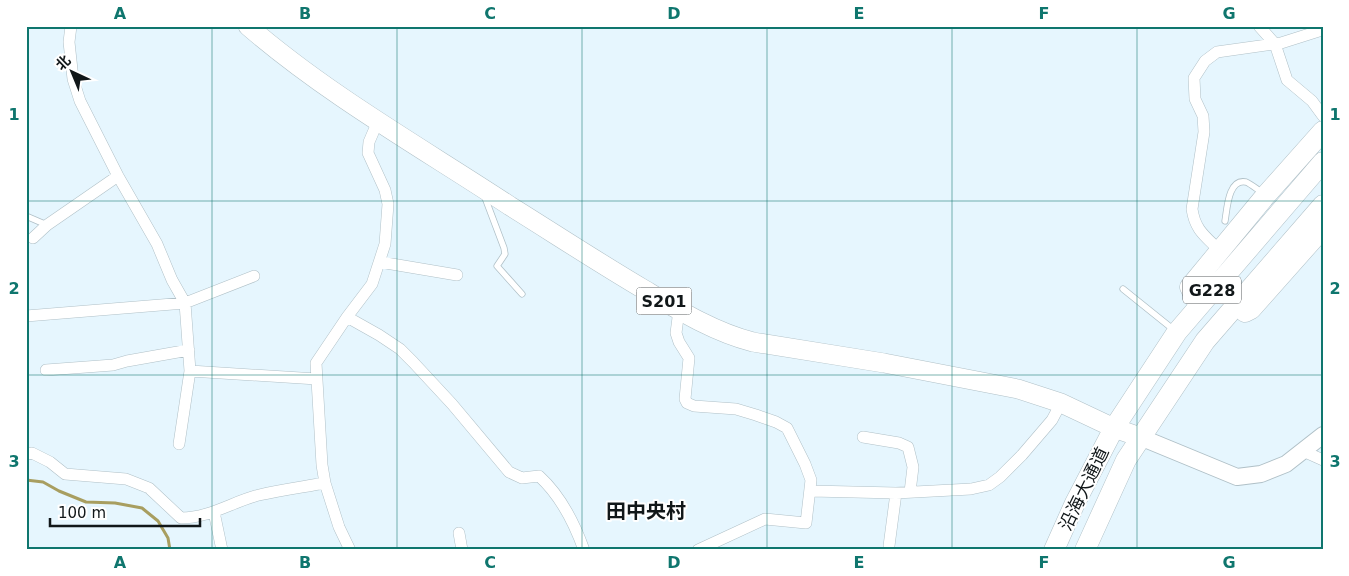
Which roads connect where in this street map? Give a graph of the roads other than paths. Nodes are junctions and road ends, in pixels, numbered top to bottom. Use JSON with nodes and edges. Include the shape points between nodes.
{"nodes":[{"id":1,"x":71,"y":26,"type":"edge"},
{"id":2,"x":248,"y":26,"type":"edge"},
{"id":3,"x":1259,"y":26,"type":"edge"},
{"id":4,"x":1322,"y":30,"type":"edge"},
{"id":5,"x":1274,"y":44,"type":"junction"},
{"id":6,"x":1323,"y":116,"type":"edge"},
{"id":7,"x":378,"y":121,"type":"junction"},
{"id":8,"x":1323,"y":131,"type":"edge"},
{"id":9,"x":1323,"y":162,"type":"edge"},
{"id":10,"x":118,"y":176,"type":"junction"},
{"id":11,"x":481,"y":187,"type":"junction"},
{"id":12,"x":1266,"y":195,"type":"junction"},
{"id":13,"x":1323,"y":204,"type":"edge"},
{"id":14,"x":26,"y":216,"type":"edge"},
{"id":15,"x":1225,"y":221,"type":"dead end"},
{"id":16,"x":47,"y":225,"type":"junction"},
{"id":17,"x":1323,"y":228,"type":"edge"},
{"id":18,"x":34,"y":238,"type":"dead end"},
{"id":19,"x":1219,"y":250,"type":"junction"},
{"id":20,"x":380,"y":262,"type":"junction"},
{"id":21,"x":456,"y":275,"type":"dead end"},
{"id":22,"x":254,"y":276,"type":"dead end"},
{"id":23,"x":1123,"y":289,"type":"dead end"},
{"id":24,"x":522,"y":294,"type":"dead end"},
{"id":25,"x":185,"y":303,"type":"junction"},
{"id":26,"x":1199,"y":306,"type":"junction"},
{"id":27,"x":679,"y":310,"type":"junction"},
{"id":28,"x":26,"y":316,"type":"edge"},
{"id":29,"x":347,"y":317,"type":"junction"},
{"id":30,"x":1222,"y":322,"type":"junction"},
{"id":31,"x":1177,"y":332,"type":"junction"},
{"id":32,"x":189,"y":350,"type":"junction"},
{"id":33,"x":46,"y":370,"type":"dead end"},
{"id":34,"x":190,"y":371,"type":"junction"},
{"id":35,"x":317,"y":380,"type":"junction"},
{"id":36,"x":1061,"y":403,"type":"junction"},
{"id":37,"x":1114,"y":428,"type":"junction"},
{"id":38,"x":1323,"y":435,"type":"edge"},
{"id":39,"x":863,"y":437,"type":"dead end"},
{"id":40,"x":1140,"y":437,"type":"junction"},
{"id":41,"x":180,"y":444,"type":"dead end"},
{"id":42,"x":1303,"y":451,"type":"junction"},
{"id":43,"x":26,"y":454,"type":"edge"},
{"id":44,"x":1323,"y":460,"type":"edge"},
{"id":45,"x":325,"y":483,"type":"junction"},
{"id":46,"x":811,"y":490,"type":"junction"},
{"id":47,"x":910,"y":492,"type":"junction"},
{"id":48,"x":896,"y":493,"type":"junction"},
{"id":49,"x":214,"y":512,"type":"junction"},
{"id":50,"x":459,"y":533,"type":"dead end"},
{"id":51,"x":889,"y":546,"type":"dead end"},
{"id":52,"x":222,"y":550,"type":"edge"},
{"id":53,"x":350,"y":550,"type":"edge"},
{"id":54,"x":462,"y":550,"type":"edge"},
{"id":55,"x":584,"y":550,"type":"edge"},
{"id":56,"x":698,"y":550,"type":"edge"},
{"id":57,"x":1054,"y":550,"type":"edge"},
{"id":58,"x":1085,"y":550,"type":"edge"}],
"edges":[{"from":1,"to":10,"type":"street","via":[[73,79],[80,101]]},
{"from":2,"to":7,"type":"main road","number":"S201"},
{"from":3,"to":5,"type":"street"},
{"from":4,"to":5,"type":"street"},
{"from":5,"to":6,"type":"street","via":[[1287,80],[1312,101]]},
{"from":5,"to":19,"type":"street","via":[[1217,52],[1205,61],[1194,78],[1204,132],[1193,219],[1198,230]]},
{"from":7,"to":11,"type":"main road","number":"S201"},
{"from":7,"to":20,"type":"street","via":[[368,153],[388,204],[386,244]]},
{"from":8,"to":12,"type":"highway"},
{"from":9,"to":26,"type":"highway","number":"G228"},
{"from":10,"to":16,"type":"street"},
{"from":10,"to":25,"type":"street","via":[[157,244]]},
{"from":11,"to":24,"type":"lane","via":[[504,248],[505,254],[496,266]]},
{"from":11,"to":27,"type":"main road","number":"S201"},
{"from":12,"to":15,"type":"lane","via":[[1245,182],[1238,183],[1231,189]]},
{"from":12,"to":19,"type":"highway"},
{"from":13,"to":30,"type":"highway","number":"G228"},
{"from":14,"to":16,"type":"lane"},
{"from":16,"to":18,"type":"street"},
{"from":17,"to":30,"type":"highway","via":[[1251,309]]},
{"from":19,"to":26,"type":"highway","via":[[1190,287]]},
{"from":20,"to":21,"type":"street"},
{"from":20,"to":29,"type":"street","via":[[372,284]]},
{"from":22,"to":25,"type":"street"},
{"from":23,"to":31,"type":"lane"},
{"from":25,"to":28,"type":"street"},
{"from":25,"to":32,"type":"street"},
{"from":26,"to":31,"type":"highway","number":"G228"},
{"from":27,"to":36,"type":"main road","number":"S201","via":[[716,330],[753,342],[998,384]]},
{"from":27,"to":46,"type":"street","via":[[676,333],[689,358],[687,402],[694,406],[736,409],[787,428],[805,464]]},
{"from":29,"to":35,"type":"street","via":[[316,363]]},
{"from":29,"to":55,"type":"street","via":[[400,349],[509,472],[522,478],[539,476],[550,486],[574,521]]},
{"from":30,"to":40,"type":"highway","number":"G228","via":[[1205,341]]},
{"from":31,"to":37,"type":"highway","number":"G228"},
{"from":32,"to":33,"type":"street","via":[[113,365]]},
{"from":32,"to":34,"type":"street"},
{"from":34,"to":35,"type":"street"},
{"from":34,"to":41,"type":"street"},
{"from":35,"to":45,"type":"street"},
{"from":36,"to":37,"type":"main road","number":"S201"},
{"from":36,"to":47,"type":"street","via":[[1052,420],[1022,455],[989,485]]},
{"from":37,"to":40,"type":"main road","number":"S201"},
{"from":37,"to":57,"type":"highway","name":"沿海大通道","number":"G228"},
{"from":38,"to":42,"type":"main road"},
{"from":39,"to":47,"type":"street","via":[[908,447],[913,467]]},
{"from":40,"to":42,"type":"main road","via":[[1238,477],[1278,468]]},
{"from":40,"to":58,"type":"highway","name":"沿海大通道","number":"G228","via":[[1126,460]]},
{"from":42,"to":44,"type":"street"},
{"from":43,"to":49,"type":"street","via":[[32,453],[50,462],[65,474],[126,478],[149,488],[181,518]]},
{"from":45,"to":49,"type":"street","via":[[258,495]]},
{"from":45,"to":53,"type":"street","via":[[338,527]]},
{"from":46,"to":48,"type":"street"},
{"from":46,"to":56,"type":"street","via":[[806,523],[765,519]]},
{"from":47,"to":48,"type":"street"},
{"from":48,"to":51,"type":"street"},
{"from":49,"to":52,"type":"street"},
{"from":50,"to":54,"type":"street"}]}
